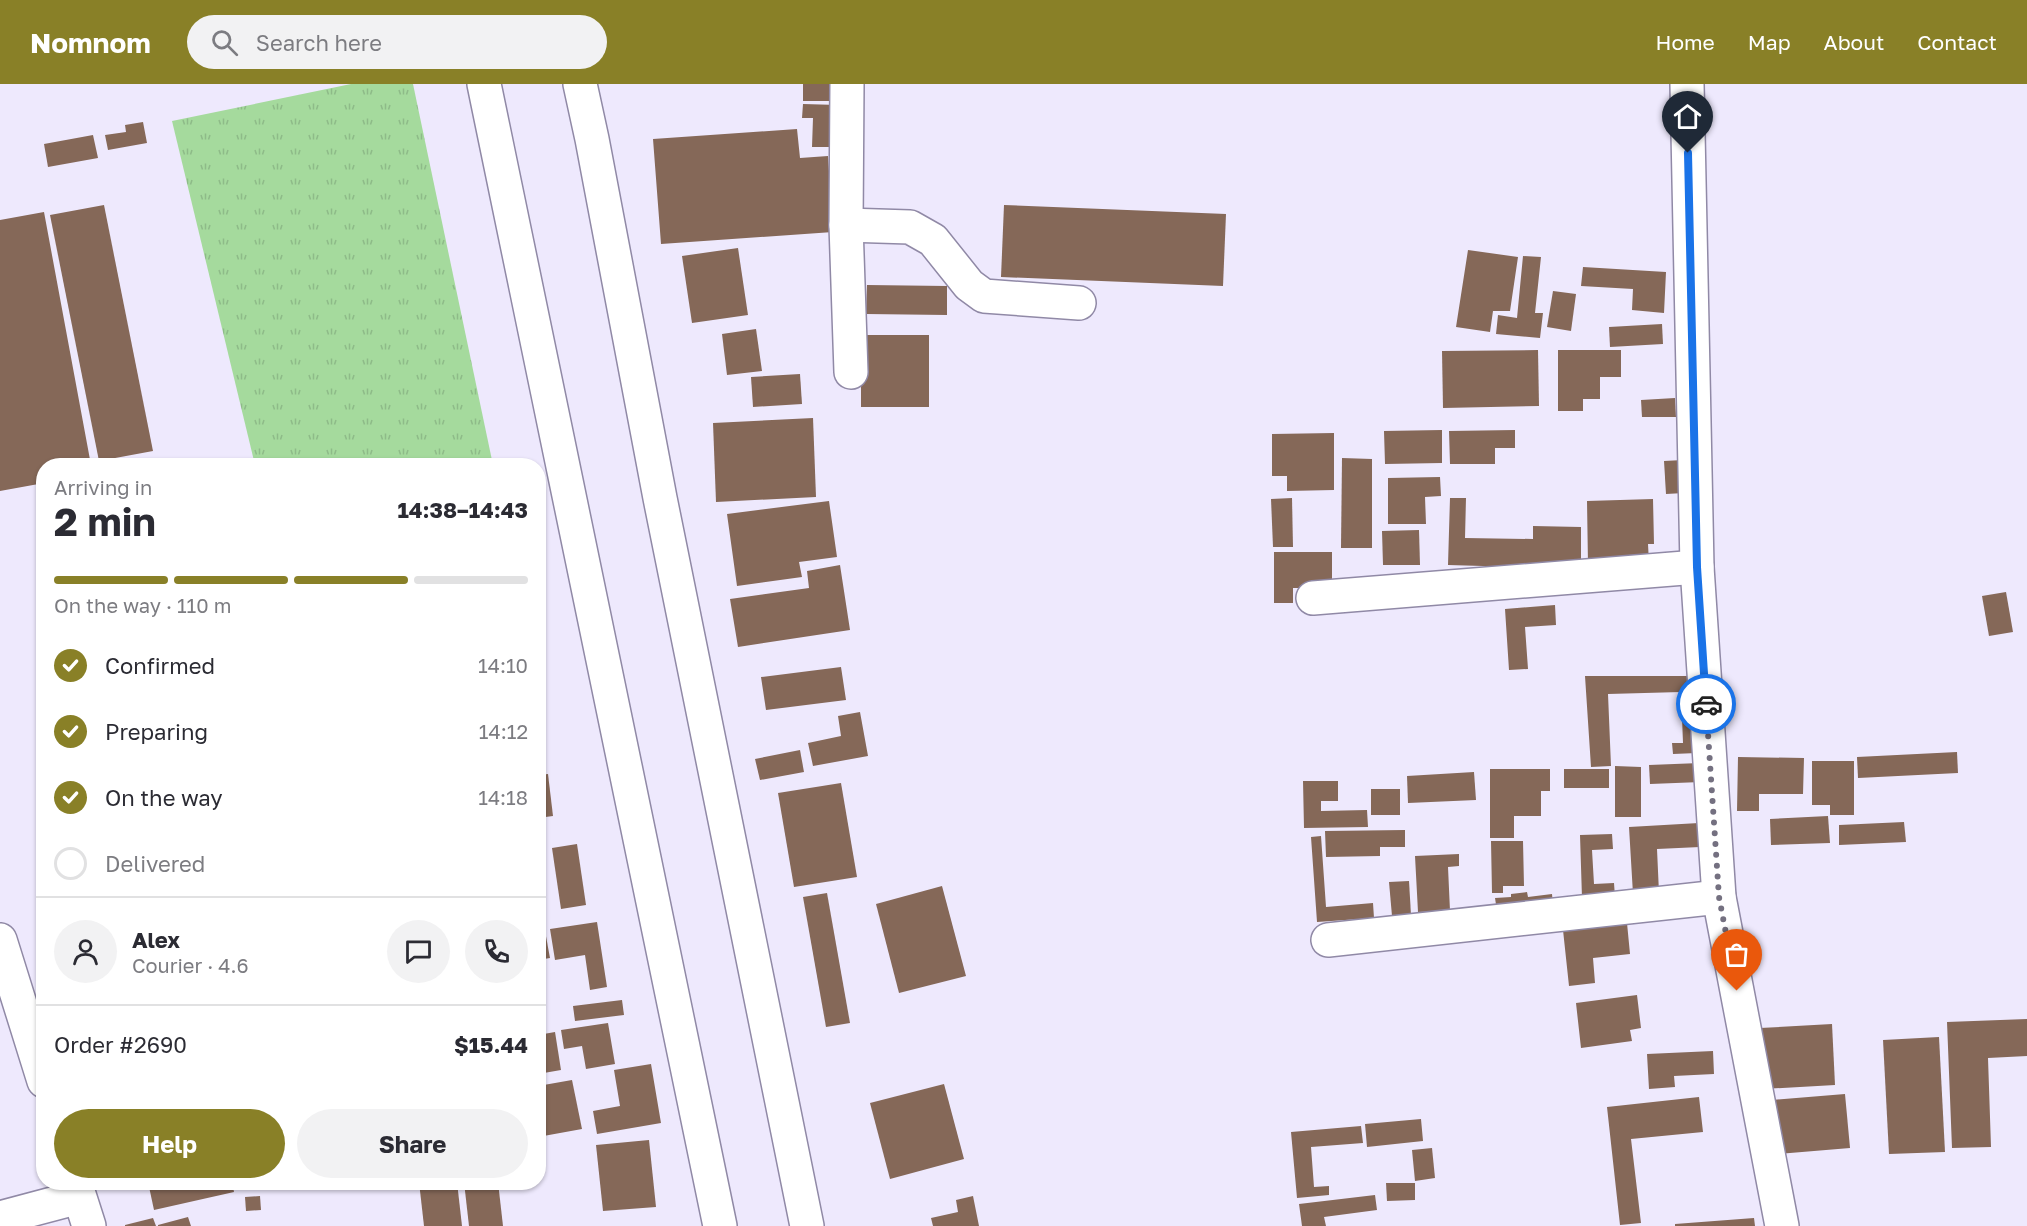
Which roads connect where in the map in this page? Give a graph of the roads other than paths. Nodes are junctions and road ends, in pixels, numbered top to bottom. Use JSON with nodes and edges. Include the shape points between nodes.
{"nodes":[{"id":1,"x":484,"y":84,"type":"edge"},
{"id":2,"x":580,"y":84,"type":"edge"},
{"id":3,"x":847,"y":84,"type":"edge"},
{"id":4,"x":1687,"y":84,"type":"edge"},
{"id":5,"x":846,"y":225,"type":"junction"},
{"id":6,"x":1079,"y":303,"type":"dead end"},
{"id":7,"x":850,"y":372,"type":"dead end"},
{"id":8,"x":1697,"y":567,"type":"junction"},
{"id":9,"x":1312,"y":598,"type":"dead end"},
{"id":10,"x":1719,"y":897,"type":"junction"},
{"id":11,"x":0,"y":940,"type":"edge"},
{"id":12,"x":1328,"y":940,"type":"dead end"},
{"id":13,"x":36,"y":1055,"type":"edge"},
{"id":14,"x":81,"y":1202,"type":"edge"},
{"id":15,"x":0,"y":1218,"type":"edge"},
{"id":16,"x":720,"y":1226,"type":"edge"},
{"id":17,"x":807,"y":1226,"type":"edge"},
{"id":18,"x":1782,"y":1226,"type":"edge"}],
"edges":[{"from":1,"to":16,"type":"street"},
{"from":2,"to":17,"type":"street"},
{"from":3,"to":5,"type":"street"},
{"from":4,"to":8,"type":"street"},
{"from":5,"to":6,"type":"street","via":[[909,227],[933,240],[969,285],[984,296]]},
{"from":5,"to":7,"type":"street"},
{"from":8,"to":9,"type":"street"},
{"from":8,"to":10,"type":"street"},
{"from":10,"to":12,"type":"street"},
{"from":10,"to":18,"type":"street"},
{"from":11,"to":13,"type":"street"},
{"from":14,"to":15,"type":"street"}]}
